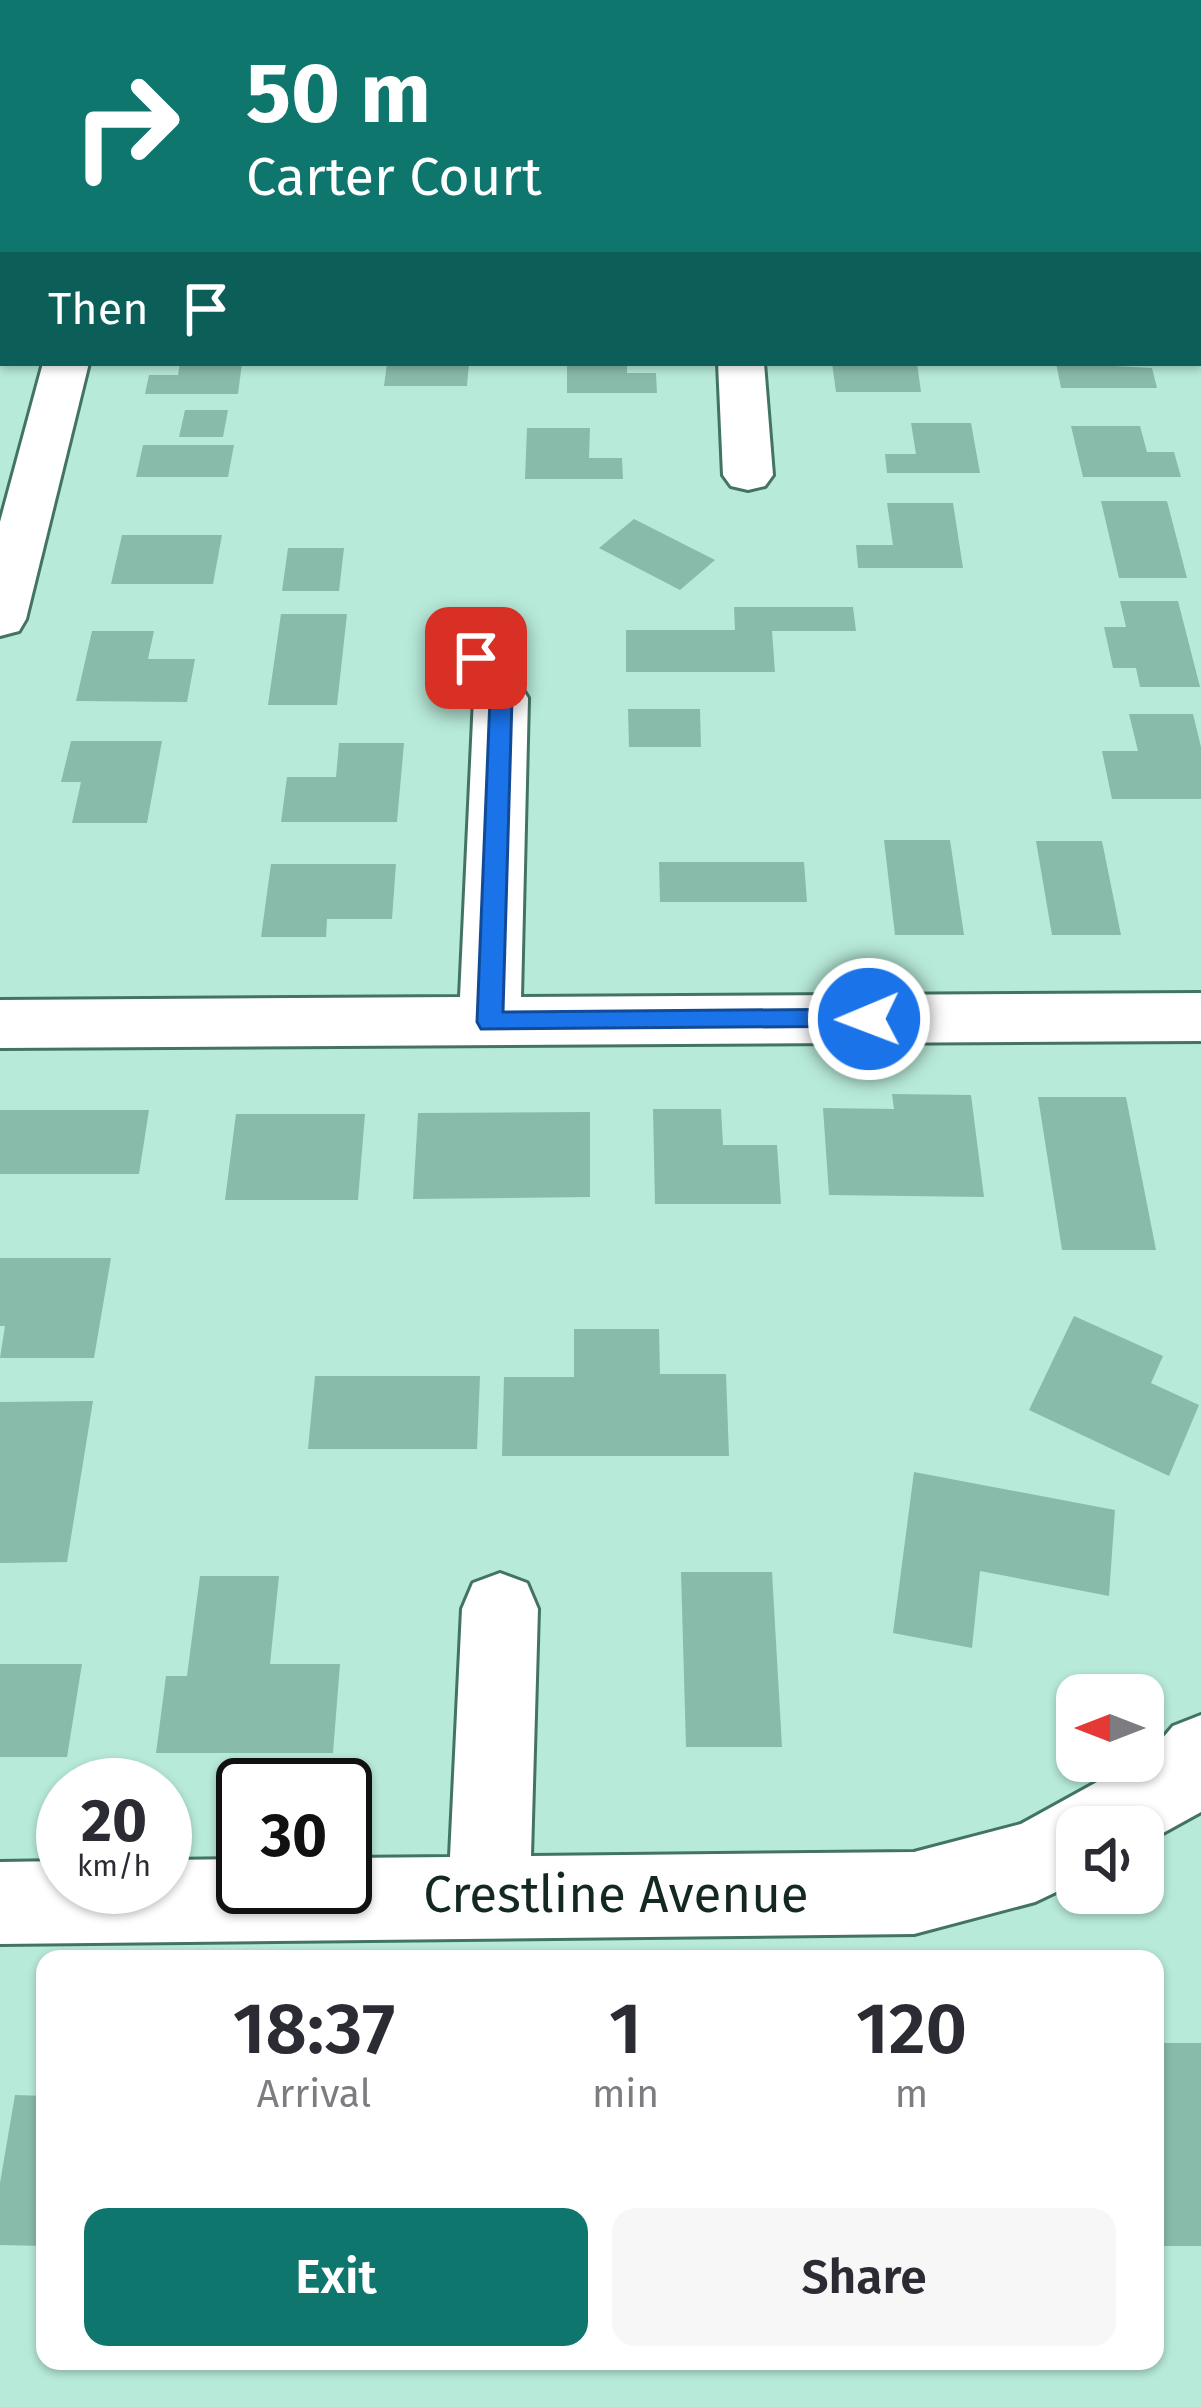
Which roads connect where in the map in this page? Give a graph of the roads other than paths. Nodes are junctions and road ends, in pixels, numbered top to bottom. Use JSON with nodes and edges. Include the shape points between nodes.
{"nodes":[{"id":1,"x":65,"y":366,"type":"edge"},
{"id":2,"x":741,"y":366,"type":"edge"},
{"id":3,"x":748,"y":475,"type":"dead end"},
{"id":4,"x":0,"y":619,"type":"edge"},
{"id":5,"x":476,"y":658,"type":"dead end"},
{"id":6,"x":1201,"y":1017,"type":"edge"},
{"id":7,"x":490,"y":1022,"type":"junction"},
{"id":8,"x":0,"y":1024,"type":"edge"},
{"id":9,"x":500,"y":1609,"type":"dead end"},
{"id":10,"x":1201,"y":1754,"type":"edge"},
{"id":11,"x":1132,"y":1806,"type":"edge"},
{"id":12,"x":1056,"y":1849,"type":"edge"},
{"id":13,"x":489,"y":1896,"type":"junction"},
{"id":14,"x":0,"y":1903,"type":"edge"}],
"edges":[{"from":1,"to":4,"type":"street"},
{"from":2,"to":3,"type":"street"},
{"from":5,"to":7,"type":"street","via":[[501,698]]},
{"from":6,"to":7,"type":"street"},
{"from":7,"to":8,"type":"street"},
{"from":9,"to":13,"type":"street"},
{"from":10,"to":11,"type":"street","via":[[1181,1778]]},
{"from":12,"to":13,"type":"street","name":"Crestline Avenue","via":[[914,1893]]},
{"from":13,"to":14,"type":"street","name":"Crestline Avenue"}]}
